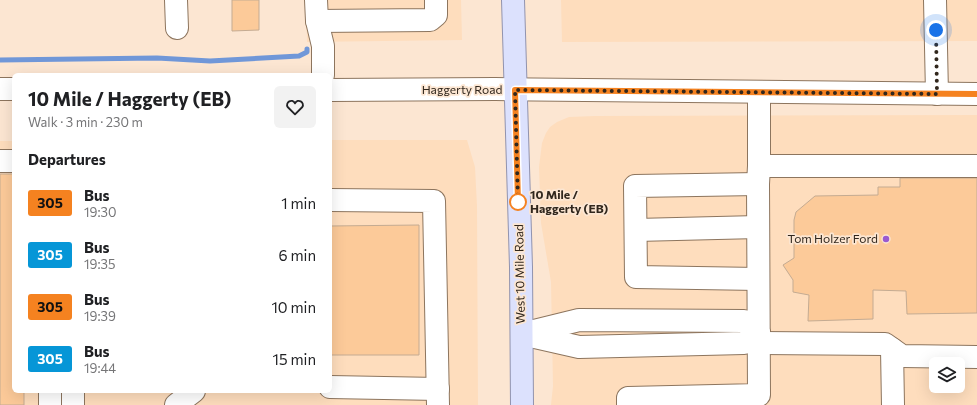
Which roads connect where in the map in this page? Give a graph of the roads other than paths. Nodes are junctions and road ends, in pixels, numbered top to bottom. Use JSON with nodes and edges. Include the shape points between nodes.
{"nodes":[{"id":1,"x":176,"y":0,"type":"edge"},
{"id":2,"x":316,"y":0,"type":"edge"},
{"id":3,"x":436,"y":0,"type":"edge"},
{"id":4,"x":513,"y":0,"type":"edge"},
{"id":5,"x":935,"y":0,"type":"edge"},
{"id":6,"x":316,"y":21,"type":"junction"},
{"id":7,"x":177,"y":28,"type":"dead end"},
{"id":8,"x":323,"y":73,"type":"edge"},
{"id":9,"x":0,"y":89,"type":"edge"},
{"id":10,"x":12,"y":89,"type":"edge"},
{"id":11,"x":332,"y":90,"type":"edge"},
{"id":12,"x":515,"y":90,"type":"junction"},
{"id":13,"x":759,"y":92,"type":"junction"},
{"id":14,"x":937,"y":94,"type":"junction"},
{"id":15,"x":977,"y":94,"type":"edge"},
{"id":16,"x":0,"y":161,"type":"edge"},
{"id":17,"x":12,"y":161,"type":"edge"},
{"id":18,"x":977,"y":166,"type":"edge"},
{"id":19,"x":758,"y":175,"type":"junction"},
{"id":20,"x":332,"y":200,"type":"edge"},
{"id":21,"x":758,"y":228,"type":"junction"},
{"id":22,"x":636,"y":230,"type":"junction"},
{"id":23,"x":758,"y":279,"type":"junction"},
{"id":24,"x":522,"y":334,"type":"junction"},
{"id":25,"x":759,"y":338,"type":"junction"},
{"id":26,"x":892,"y":349,"type":"junction"},
{"id":27,"x":977,"y":357,"type":"edge"},
{"id":28,"x":332,"y":387,"type":"edge"},
{"id":29,"x":50,"y":393,"type":"edge"},
{"id":30,"x":73,"y":393,"type":"edge"},
{"id":31,"x":191,"y":393,"type":"edge"},
{"id":32,"x":438,"y":397,"type":"edge"},
{"id":33,"x":50,"y":405,"type":"edge"},
{"id":34,"x":74,"y":405,"type":"edge"},
{"id":35,"x":176,"y":405,"type":"edge"},
{"id":36,"x":522,"y":405,"type":"edge"},
{"id":37,"x":628,"y":405,"type":"edge"},
{"id":38,"x":893,"y":405,"type":"edge"}],
"edges":[{"from":1,"to":7,"type":"street"},
{"from":2,"to":6,"type":"street"},
{"from":3,"to":6,"type":"street","via":[[436,15],[430,20]]},
{"from":4,"to":12,"type":"main road","name":"West 10 Mile Road"},
{"from":5,"to":14,"type":"street"},
{"from":6,"to":8,"type":"street","via":[[322,46]]},
{"from":9,"to":10,"type":"street"},
{"from":11,"to":12,"type":"street","name":"Haggerty Road"},
{"from":12,"to":13,"type":"street","name":"Haggerty Road"},
{"from":12,"to":24,"type":"main road","name":"West 10 Mile Road"},
{"from":13,"to":14,"type":"street","name":"Haggerty Road"},
{"from":13,"to":19,"type":"street"},
{"from":14,"to":15,"type":"street","name":"Haggerty Road"},
{"from":16,"to":17,"type":"street"},
{"from":18,"to":19,"type":"street"},
{"from":19,"to":21,"type":"street"},
{"from":19,"to":22,"type":"street","via":[[635,186]]},
{"from":20,"to":32,"type":"street","via":[[434,202]]},
{"from":21,"to":22,"type":"street"},
{"from":21,"to":23,"type":"street"},
{"from":22,"to":23,"type":"street","via":[[636,277]]},
{"from":23,"to":25,"type":"street"},
{"from":24,"to":25,"type":"street","via":[[579,320],[744,321]]},
{"from":24,"to":36,"type":"main road","name":"West 10 Mile Road"},
{"from":25,"to":26,"type":"street","via":[[885,344]]},
{"from":25,"to":37,"type":"street","via":[[759,395],[628,398]]},
{"from":26,"to":27,"type":"street","via":[[902,356]]},
{"from":26,"to":38,"type":"street"},
{"from":28,"to":32,"type":"street"},
{"from":29,"to":33,"type":"street"},
{"from":30,"to":34,"type":"street"},
{"from":31,"to":35,"type":"street"}]}
